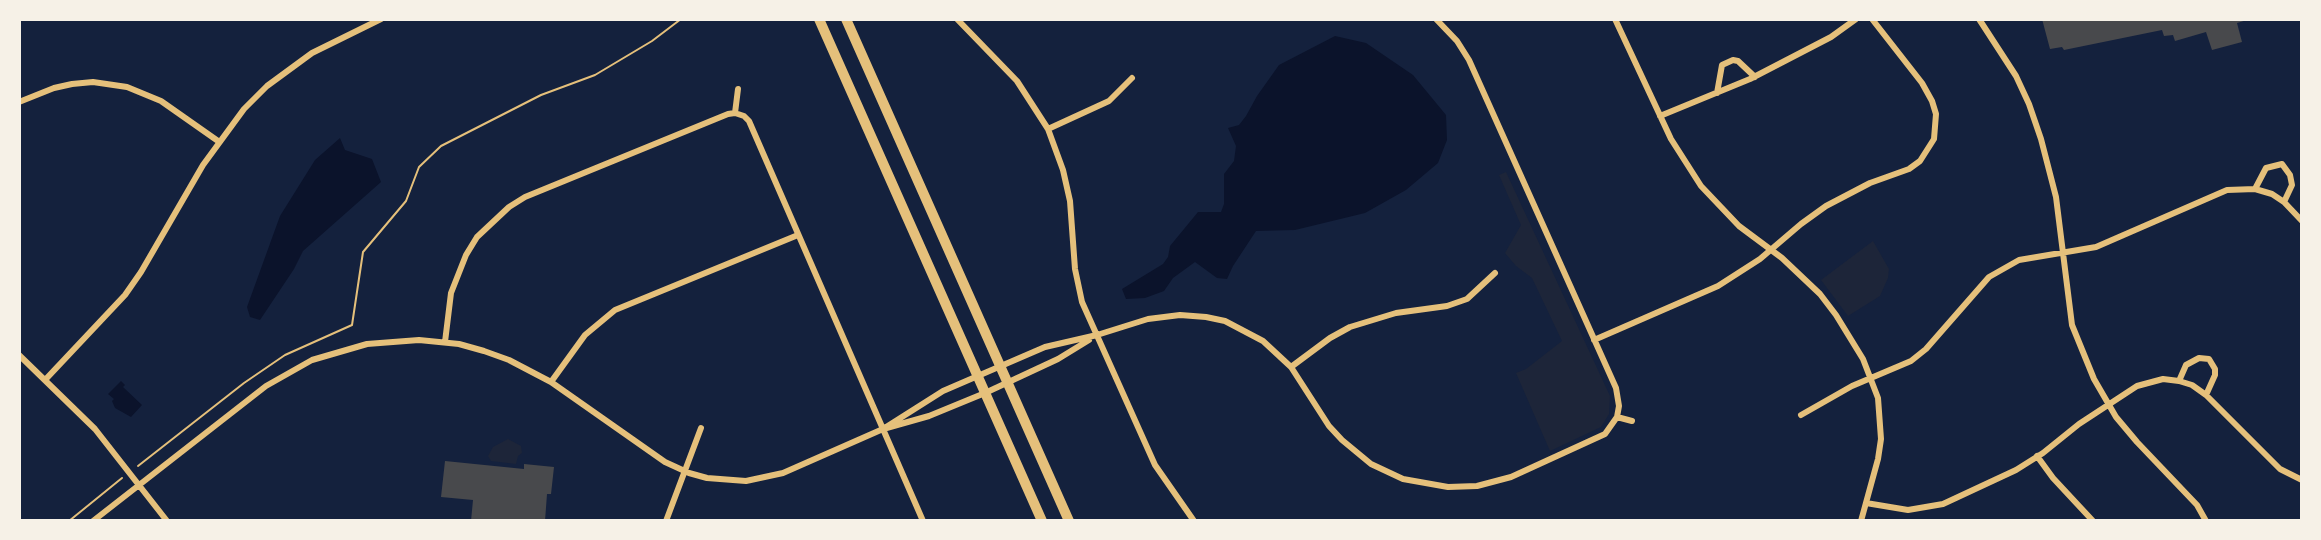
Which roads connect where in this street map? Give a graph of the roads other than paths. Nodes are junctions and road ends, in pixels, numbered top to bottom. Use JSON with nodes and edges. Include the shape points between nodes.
{"nodes":[{"id":1,"x":381,"y":19,"type":"edge"},
{"id":2,"x":820,"y":19,"type":"edge"},
{"id":3,"x":846,"y":19,"type":"edge"},
{"id":4,"x":957,"y":19,"type":"edge"},
{"id":5,"x":1436,"y":19,"type":"edge"},
{"id":6,"x":1615,"y":19,"type":"edge"},
{"id":7,"x":1856,"y":19,"type":"edge"},
{"id":8,"x":1872,"y":19,"type":"edge"},
{"id":9,"x":1979,"y":19,"type":"edge"},
{"id":10,"x":1755,"y":76,"type":"junction"},
{"id":11,"x":1132,"y":78,"type":"dead end"},
{"id":12,"x":738,"y":89,"type":"dead end"},
{"id":13,"x":1717,"y":93,"type":"junction"},
{"id":14,"x":19,"y":102,"type":"edge"},
{"id":15,"x":734,"y":113,"type":"junction"},
{"id":16,"x":1660,"y":116,"type":"junction"},
{"id":17,"x":1048,"y":129,"type":"junction"},
{"id":18,"x":218,"y":141,"type":"junction"},
{"id":19,"x":2255,"y":189,"type":"junction"},
{"id":20,"x":2284,"y":202,"type":"junction"},
{"id":21,"x":2302,"y":221,"type":"edge"},
{"id":22,"x":798,"y":235,"type":"junction"},
{"id":23,"x":1771,"y":250,"type":"junction"},
{"id":24,"x":2063,"y":253,"type":"junction"},
{"id":25,"x":1495,"y":273,"type":"dead end"},
{"id":26,"x":1097,"y":335,"type":"junction"},
{"id":27,"x":1594,"y":340,"type":"junction"},
{"id":28,"x":444,"y":342,"type":"junction"},
{"id":29,"x":19,"y":355,"type":"edge"},
{"id":30,"x":1000,"y":367,"type":"junction"},
{"id":31,"x":1291,"y":367,"type":"junction"},
{"id":32,"x":978,"y":377,"type":"junction"},
{"id":33,"x":1872,"y":378,"type":"junction"},
{"id":34,"x":45,"y":380,"type":"junction"},
{"id":35,"x":2179,"y":381,"type":"junction"},
{"id":36,"x":551,"y":382,"type":"junction"},
{"id":37,"x":1007,"y":383,"type":"junction"},
{"id":38,"x":985,"y":393,"type":"junction"},
{"id":39,"x":2207,"y":395,"type":"junction"},
{"id":40,"x":2108,"y":404,"type":"junction"},
{"id":41,"x":1801,"y":415,"type":"dead end"},
{"id":42,"x":1617,"y":417,"type":"junction"},
{"id":43,"x":1632,"y":421,"type":"dead end"},
{"id":44,"x":701,"y":428,"type":"dead end"},
{"id":45,"x":883,"y":429,"type":"junction"},
{"id":46,"x":2037,"y":456,"type":"junction"},
{"id":47,"x":683,"y":471,"type":"junction"},
{"id":48,"x":2302,"y":480,"type":"edge"},
{"id":49,"x":139,"y":485,"type":"junction"},
{"id":50,"x":1866,"y":503,"type":"junction"},
{"id":51,"x":93,"y":521,"type":"edge"},
{"id":52,"x":167,"y":521,"type":"edge"},
{"id":53,"x":666,"y":521,"type":"edge"},
{"id":54,"x":923,"y":521,"type":"edge"},
{"id":55,"x":1042,"y":521,"type":"edge"},
{"id":56,"x":1069,"y":521,"type":"edge"},
{"id":57,"x":1194,"y":521,"type":"edge"},
{"id":58,"x":1861,"y":521,"type":"edge"},
{"id":59,"x":2093,"y":521,"type":"edge"},
{"id":60,"x":2206,"y":521,"type":"edge"}],
"edges":[{"from":1,"to":18,"type":"street","via":[[336,39],[289,68],[244,109]]},
{"from":2,"to":32,"type":"main road"},
{"from":3,"to":30,"type":"main road"},
{"from":4,"to":17,"type":"street","via":[[1017,81]]},
{"from":5,"to":27,"type":"street","via":[[1469,60]]},
{"from":6,"to":16,"type":"street"},
{"from":7,"to":10,"type":"street","via":[[1821,43]]},
{"from":8,"to":23,"type":"street","via":[[1932,101],[1934,139],[1909,169],[1836,200]]},
{"from":9,"to":24,"type":"street","via":[[2029,104],[2050,171]]},
{"from":10,"to":13,"type":"street"},
{"from":10,"to":13,"type":"street","via":[[1733,60],[1722,65]]},
{"from":11,"to":17,"type":"street","via":[[1109,100]]},
{"from":12,"to":15,"type":"street"},
{"from":13,"to":16,"type":"street"},
{"from":14,"to":18,"type":"street","via":[[72,84],[127,87],[161,101]]},
{"from":15,"to":22,"type":"street","via":[[749,121]]},
{"from":15,"to":28,"type":"street","via":[[509,207],[477,237],[466,255],[452,293]]},
{"from":16,"to":23,"type":"street","via":[[1701,186],[1739,226]]},
{"from":17,"to":26,"type":"street","via":[[1070,201],[1078,287]]},
{"from":18,"to":34,"type":"street","via":[[125,295]]},
{"from":19,"to":20,"type":"street"},
{"from":19,"to":20,"type":"street","via":[[2266,169],[2282,164],[2292,185]]},
{"from":19,"to":24,"type":"street","via":[[2227,190],[2096,247]]},
{"from":20,"to":21,"type":"street"},
{"from":22,"to":36,"type":"street","via":[[615,310],[585,335]]},
{"from":22,"to":45,"type":"street"},
{"from":23,"to":27,"type":"street","via":[[1718,286]]},
{"from":23,"to":33,"type":"street","via":[[1820,294]]},
{"from":24,"to":33,"type":"street","via":[[2035,256],[2003,268],[1978,288],[1926,349]]},
{"from":24,"to":40,"type":"street","via":[[2072,325]]},
{"from":25,"to":31,"type":"street","via":[[1467,299],[1350,327]]},
{"from":26,"to":30,"type":"street","via":[[1045,348]]},
{"from":26,"to":31,"type":"street","via":[[1168,316],[1206,317],[1255,335]]},
{"from":26,"to":37,"type":"street"},
{"from":26,"to":57,"type":"street","via":[[1155,465]]},
{"from":27,"to":42,"type":"street","via":[[1618,395]]},
{"from":28,"to":36,"type":"street","via":[[509,360]]},
{"from":28,"to":49,"type":"street","via":[[367,344],[312,360],[266,386]]},
{"from":29,"to":34,"type":"street"},
{"from":30,"to":32,"type":"street"},
{"from":30,"to":37,"type":"main road"},
{"from":31,"to":42,"type":"street","via":[[1329,426],[1352,450],[1403,479],[1424,484],[1462,487],[1501,481],[1596,440]]},
{"from":32,"to":38,"type":"main road"},
{"from":32,"to":45,"type":"street","via":[[943,391]]},
{"from":33,"to":41,"type":"street"},
{"from":33,"to":50,"type":"street","via":[[1881,439]]},
{"from":34,"to":49,"type":"street","via":[[95,429]]},
{"from":35,"to":39,"type":"street"},
{"from":35,"to":39,"type":"street","via":[[2186,365],[2209,359],[2215,375]]},
{"from":35,"to":40,"type":"street","via":[[2150,381]]},
{"from":36,"to":47,"type":"street"},
{"from":37,"to":38,"type":"street"},
{"from":37,"to":56,"type":"main road"},
{"from":38,"to":45,"type":"street"},
{"from":38,"to":55,"type":"main road"},
{"from":39,"to":48,"type":"street","via":[[2280,469]]},
{"from":40,"to":46,"type":"street"},
{"from":40,"to":60,"type":"street"},
{"from":42,"to":43,"type":"street"},
{"from":44,"to":47,"type":"street"},
{"from":45,"to":47,"type":"street","via":[[764,478],[726,481]]},
{"from":45,"to":54,"type":"street"},
{"from":46,"to":50,"type":"street","via":[[1926,509]]},
{"from":46,"to":59,"type":"street"},
{"from":47,"to":53,"type":"street"},
{"from":49,"to":51,"type":"street"},
{"from":49,"to":52,"type":"street"},
{"from":50,"to":58,"type":"street"}]}
